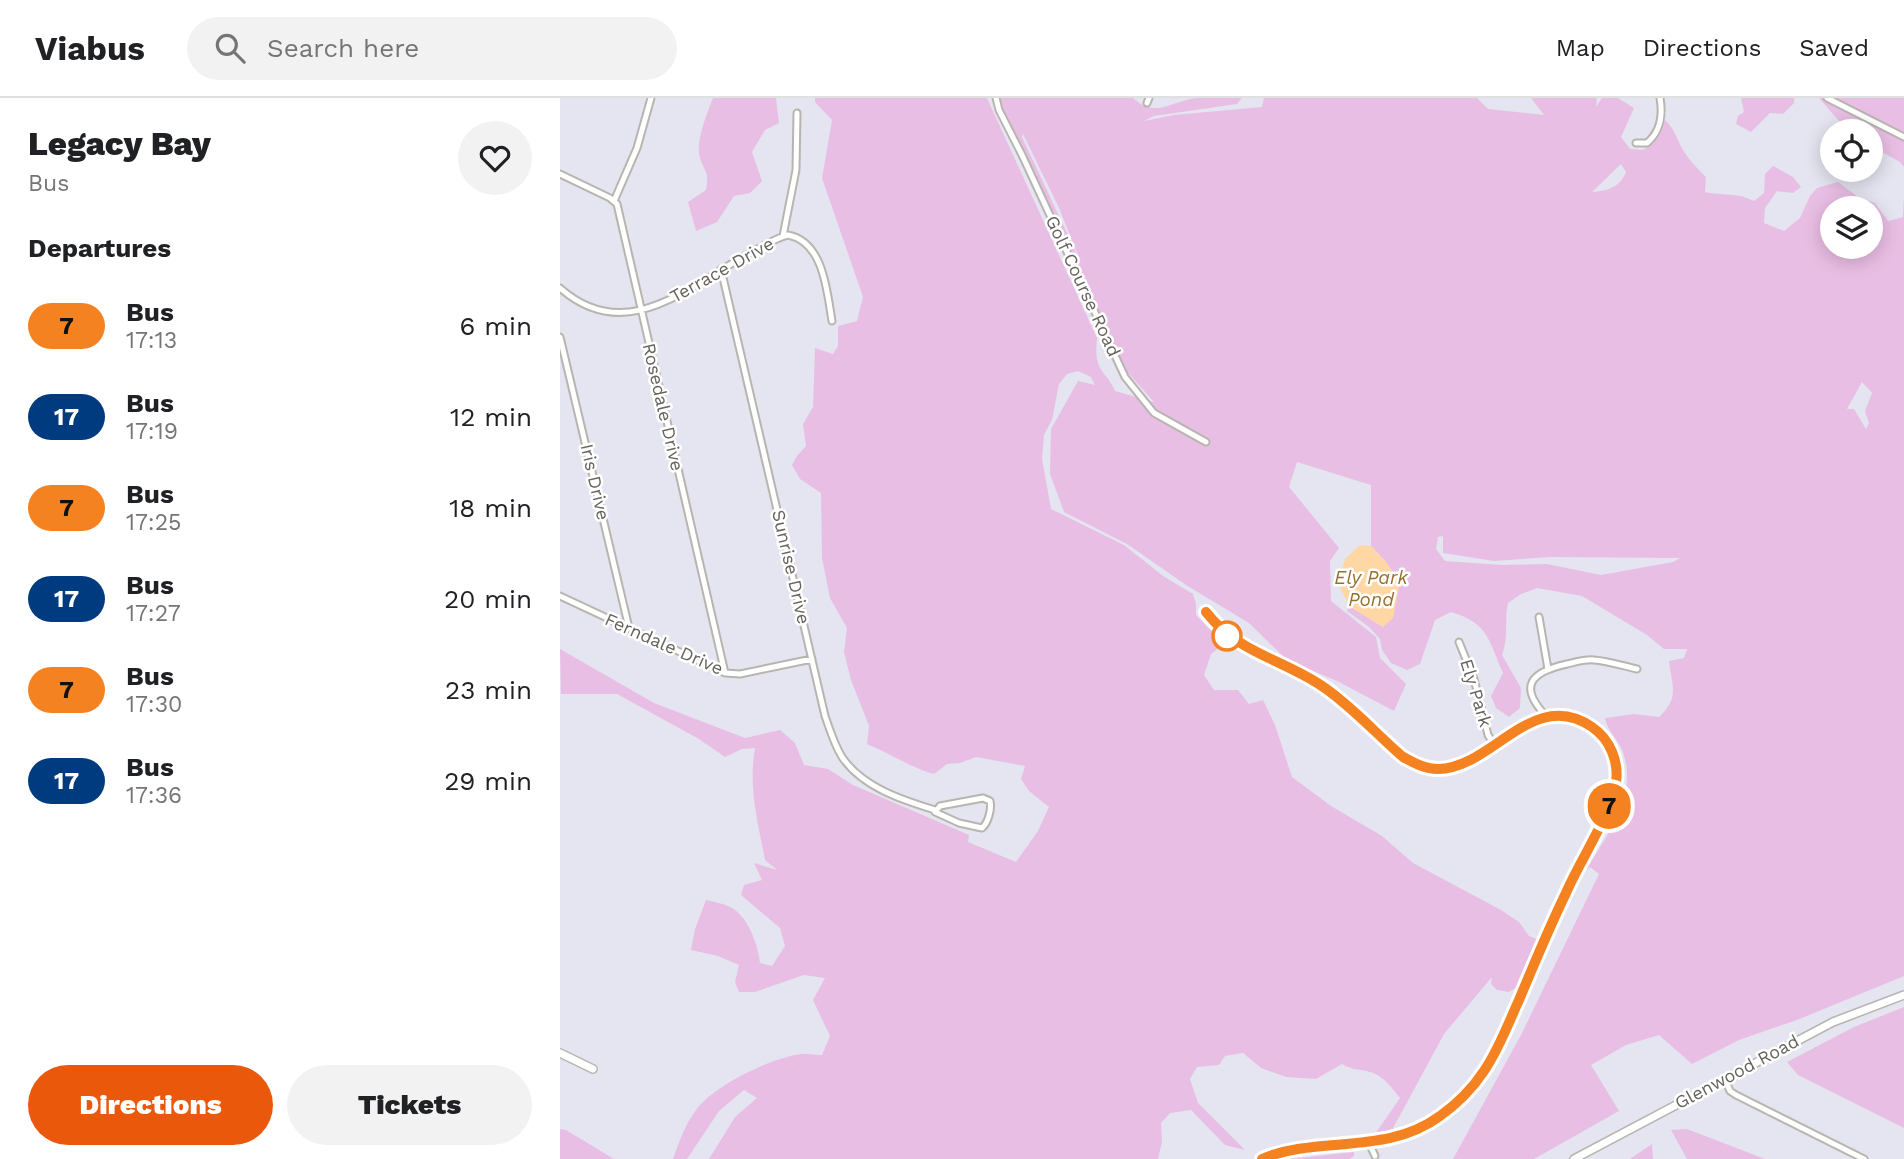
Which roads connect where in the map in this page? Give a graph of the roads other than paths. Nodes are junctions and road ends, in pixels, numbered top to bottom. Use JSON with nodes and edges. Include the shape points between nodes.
{"nodes":[{"id":1,"x":651,"y":98,"type":"edge"},
{"id":2,"x":996,"y":98,"type":"edge"},
{"id":3,"x":1660,"y":98,"type":"edge"},
{"id":4,"x":1827,"y":98,"type":"edge"},
{"id":5,"x":797,"y":113,"type":"dead end"},
{"id":6,"x":1904,"y":137,"type":"edge"},
{"id":7,"x":1636,"y":143,"type":"dead end"},
{"id":8,"x":560,"y":174,"type":"edge"},
{"id":9,"x":614,"y":201,"type":"junction"},
{"id":10,"x":783,"y":236,"type":"junction"},
{"id":11,"x":721,"y":269,"type":"junction"},
{"id":12,"x":560,"y":288,"type":"edge"},
{"id":13,"x":641,"y":311,"type":"junction"},
{"id":14,"x":832,"y":321,"type":"dead end"},
{"id":15,"x":560,"y":338,"type":"edge"},
{"id":16,"x":1206,"y":442,"type":"dead end"},
{"id":17,"x":560,"y":596,"type":"edge"},
{"id":18,"x":1206,"y":612,"type":"dead end"},
{"id":19,"x":1539,"y":617,"type":"dead end"},
{"id":20,"x":629,"y":628,"type":"junction"},
{"id":21,"x":1459,"y":642,"type":"dead end"},
{"id":22,"x":812,"y":659,"type":"junction"},
{"id":23,"x":1548,"y":669,"type":"junction"},
{"id":24,"x":1637,"y":669,"type":"dead end"},
{"id":25,"x":725,"y":673,"type":"junction"},
{"id":26,"x":1548,"y":717,"type":"junction"},
{"id":27,"x":1494,"y":744,"type":"junction"},
{"id":28,"x":935,"y":810,"type":"junction"},
{"id":29,"x":1904,"y":995,"type":"edge"},
{"id":30,"x":560,"y":1053,"type":"edge"},
{"id":31,"x":593,"y":1069,"type":"dead end"},
{"id":32,"x":1725,"y":1079,"type":"junction"},
{"id":33,"x":1368,"y":1143,"type":"junction"},
{"id":34,"x":1376,"y":1156,"type":"dead end"},
{"id":35,"x":1261,"y":1159,"type":"edge"},
{"id":36,"x":1574,"y":1159,"type":"edge"},
{"id":37,"x":1864,"y":1159,"type":"edge"}],
"edges":[{"from":1,"to":9,"type":"street","via":[[637,148]]},
{"from":2,"to":16,"type":"street","name":"Golf Course Road","via":[[1125,377],[1154,413]]},
{"from":3,"to":7,"type":"street","via":[[1659,129],[1647,144]]},
{"from":4,"to":6,"type":"street"},
{"from":5,"to":10,"type":"street","via":[[796,170]]},
{"from":8,"to":9,"type":"street"},
{"from":9,"to":13,"type":"street","name":"Rosedale Drive"},
{"from":10,"to":11,"type":"street","name":"Terrace Drive"},
{"from":10,"to":14,"type":"street","name":"Terrace Drive","via":[[803,241],[816,258]]},
{"from":11,"to":13,"type":"street","name":"Terrace Drive"},
{"from":11,"to":22,"type":"street","name":"Sunrise Drive"},
{"from":12,"to":13,"type":"street","name":"Terrace Drive","via":[[597,309]]},
{"from":13,"to":25,"type":"street","name":"Rosedale Drive"},
{"from":15,"to":20,"type":"street","name":"Iris Drive"},
{"from":17,"to":20,"type":"street","name":"Ferndale Drive"},
{"from":18,"to":27,"type":"street","via":[[1244,647],[1320,684],[1416,764],[1437,769],[1459,765]]},
{"from":19,"to":23,"type":"street"},
{"from":20,"to":25,"type":"street","name":"Ferndale Drive"},
{"from":21,"to":27,"type":"street","name":"Ely Park"},
{"from":22,"to":25,"type":"street","name":"Ferndale Drive"},
{"from":22,"to":28,"type":"street","name":"Sunrise Drive","via":[[825,716],[843,758],[875,786]]},
{"from":23,"to":24,"type":"street","via":[[1594,660]]},
{"from":23,"to":26,"type":"street","via":[[1532,681],[1531,691]]},
{"from":26,"to":27,"type":"street","via":[[1528,723]]},
{"from":26,"to":33,"type":"street","via":[[1581,720],[1606,741],[1617,767],[1611,804],[1483,1072],[1438,1118],[1410,1132]]},
{"from":28,"to":28,"type":"street","name":"Sunrise Drive","via":[[944,818],[982,828],[991,804],[983,798]]},
{"from":29,"to":32,"type":"street","name":"Glenwood Road","via":[[1833,1022]]},
{"from":30,"to":31,"type":"street"},
{"from":32,"to":36,"type":"street","name":"Glenwood Road"},
{"from":32,"to":37,"type":"street","via":[[1736,1095]]},
{"from":33,"to":34,"type":"street"},
{"from":33,"to":35,"type":"street","via":[[1282,1152]]}]}
